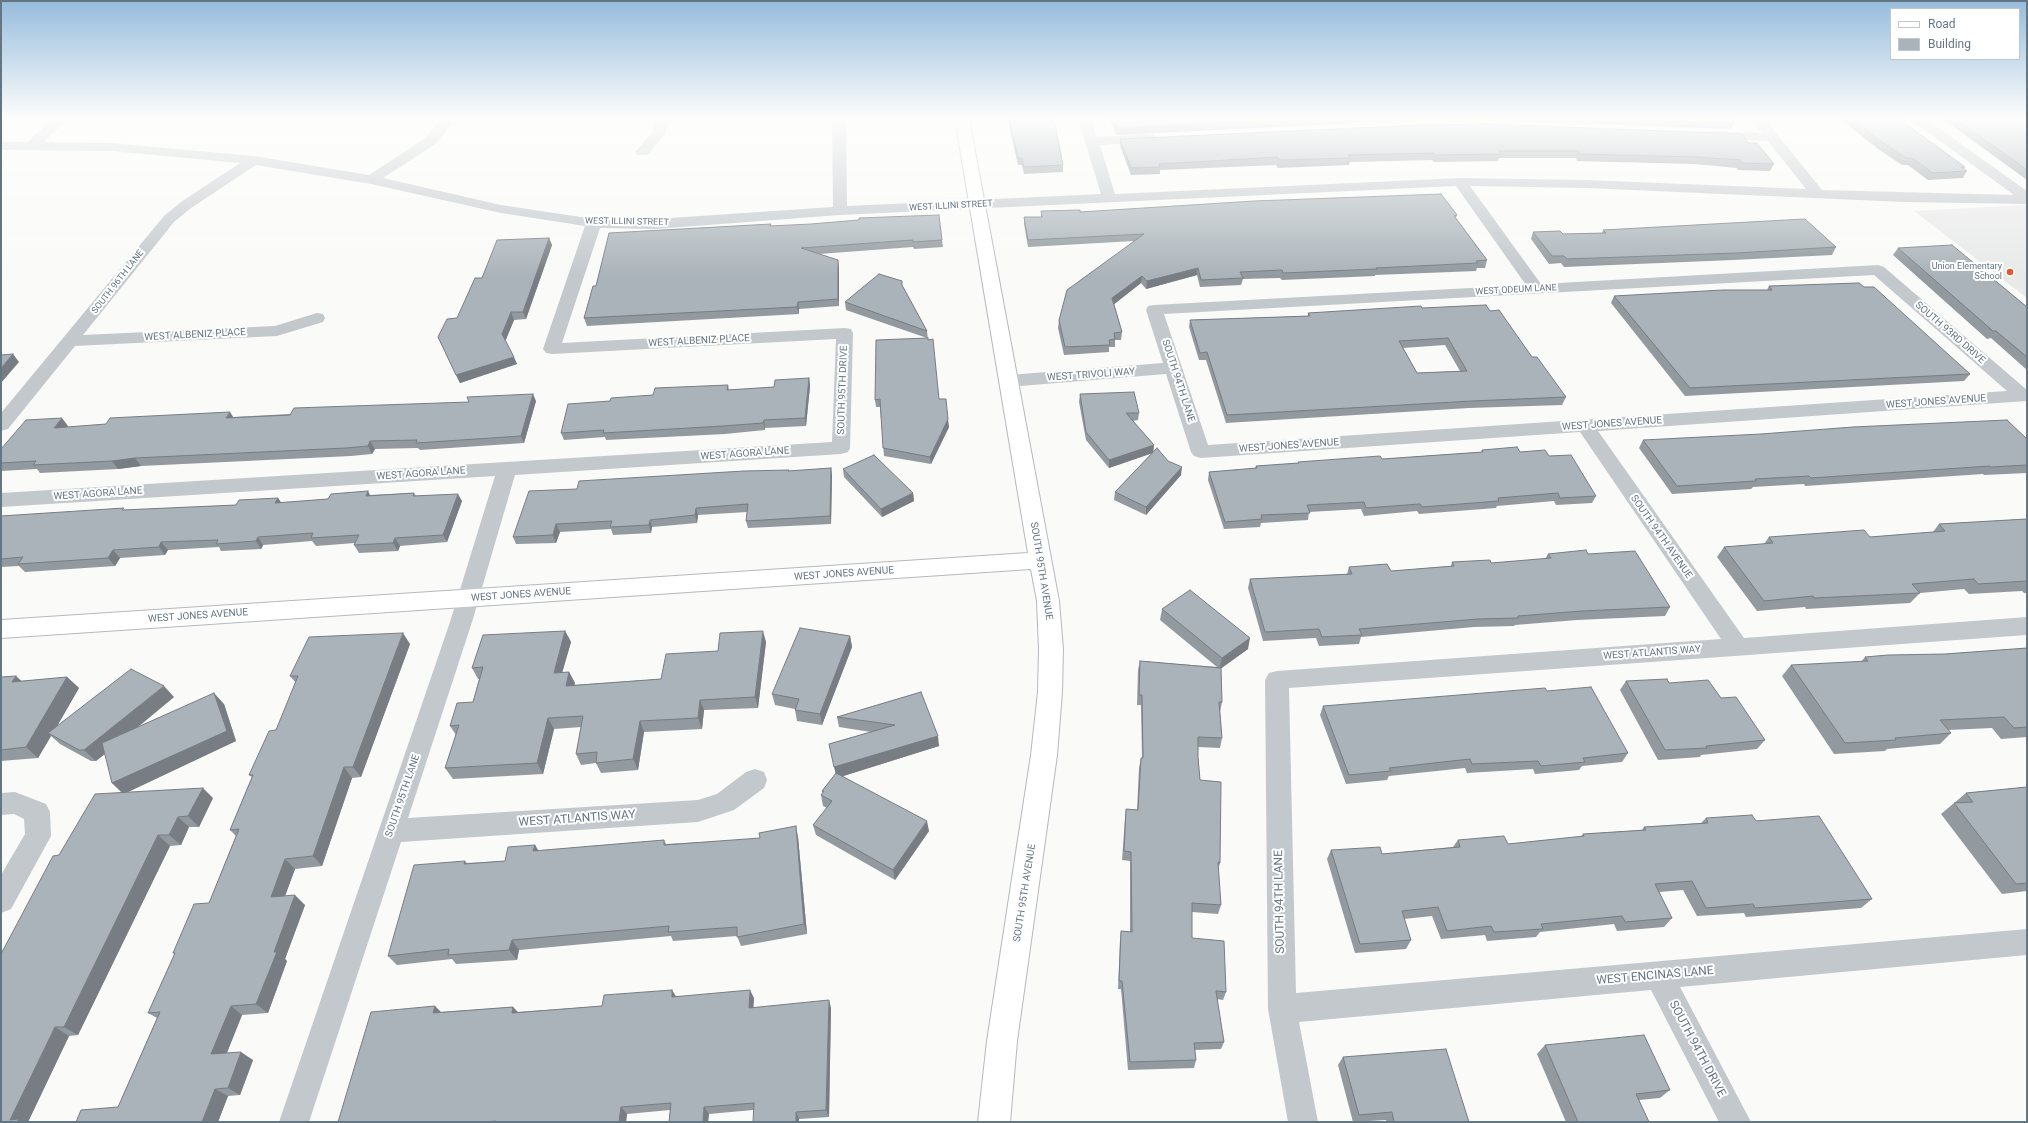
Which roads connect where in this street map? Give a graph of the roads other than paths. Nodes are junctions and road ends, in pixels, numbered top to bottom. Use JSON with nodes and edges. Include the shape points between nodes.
{"nodes":[{"id":1,"x":237,"y":171,"type":"edge"},
{"id":2,"x":321,"y":171,"type":"edge"},
{"id":3,"x":384,"y":171,"type":"edge"},
{"id":4,"x":840,"y":171,"type":"edge"},
{"id":5,"x":972,"y":171,"type":"edge"},
{"id":6,"x":1101,"y":171,"type":"edge"},
{"id":7,"x":1800,"y":171,"type":"edge"},
{"id":8,"x":1989,"y":171,"type":"edge"},
{"id":9,"x":371,"y":180,"type":"junction"},
{"id":10,"x":1460,"y":182,"type":"junction"},
{"id":11,"x":1818,"y":195,"type":"junction"},
{"id":12,"x":1109,"y":198,"type":"junction"},
{"id":13,"x":2027,"y":199,"type":"edge"},
{"id":14,"x":978,"y":204,"type":"junction"},
{"id":15,"x":840,"y":211,"type":"junction"},
{"id":16,"x":594,"y":223,"type":"junction"},
{"id":17,"x":1878,"y":270,"type":"joint"},
{"id":18,"x":1537,"y":289,"type":"junction"},
{"id":19,"x":1154,"y":310,"type":"joint"},
{"id":20,"x":317,"y":318,"type":"dead end"},
{"id":21,"x":845,"y":333,"type":"joint"},
{"id":22,"x":71,"y":341,"type":"junction"},
{"id":23,"x":1174,"y":368,"type":"junction"},
{"id":24,"x":1008,"y":381,"type":"junction"},
{"id":25,"x":2024,"y":396,"type":"joint"},
{"id":26,"x":1,"y":425,"type":"edge"},
{"id":27,"x":1585,"y":426,"type":"junction"},
{"id":28,"x":841,"y":448,"type":"joint"},
{"id":29,"x":1201,"y":452,"type":"joint"},
{"id":30,"x":507,"y":469,"type":"junction"},
{"id":31,"x":1,"y":500,"type":"edge"},
{"id":32,"x":1041,"y":560,"type":"junction"},
{"id":33,"x":468,"y":598,"type":"junction"},
{"id":34,"x":2027,"y":626,"type":"edge"},
{"id":35,"x":1,"y":629,"type":"edge"},
{"id":36,"x":1738,"y":647,"type":"junction"},
{"id":37,"x":1277,"y":680,"type":"joint"},
{"id":38,"x":755,"y":780,"type":"dead end"},
{"id":39,"x":1,"y":804,"type":"edge"},
{"id":40,"x":391,"y":831,"type":"junction"},
{"id":41,"x":1,"y":900,"type":"edge"},
{"id":42,"x":2027,"y":942,"type":"edge"},
{"id":43,"x":1659,"y":976,"type":"junction"},
{"id":44,"x":1282,"y":1009,"type":"junction"},
{"id":45,"x":294,"y":1122,"type":"edge"},
{"id":46,"x":994,"y":1122,"type":"edge"},
{"id":47,"x":1303,"y":1122,"type":"edge"},
{"id":48,"x":1736,"y":1122,"type":"edge"}],
"edges":[{"from":1,"to":22,"type":"street","name":"SOUTH 96TH LANE","via":[[169,219]]},
{"from":2,"to":9,"type":"street","name":"WEST ILLINI STREET"},
{"from":3,"to":9,"type":"street"},
{"from":4,"to":15,"type":"street"},
{"from":5,"to":14,"type":"street","name":"SOUTH 95TH AVENUE"},
{"from":6,"to":12,"type":"street"},
{"from":7,"to":11,"type":"street"},
{"from":8,"to":13,"type":"street"},
{"from":9,"to":16,"type":"street","name":"WEST ILLINI STREET","via":[[501,209]]},
{"from":10,"to":11,"type":"street","name":"WEST ILLINI STREET","via":[[1587,184]]},
{"from":10,"to":12,"type":"street","name":"WEST ILLINI STREET"},
{"from":10,"to":18,"type":"street"},
{"from":11,"to":13,"type":"street","name":"WEST ILLINI STREET"},
{"from":12,"to":14,"type":"street","name":"WEST ILLINI STREET"},
{"from":14,"to":15,"type":"street","name":"WEST ILLINI STREET"},
{"from":14,"to":24,"type":"street","name":"SOUTH 95TH AVENUE"},
{"from":15,"to":16,"type":"street","name":"WEST ILLINI STREET","via":[[655,224]]},
{"from":16,"to":21,"type":"street","name":"WEST ALBENIZ PLACE","via":[[552,349]]},
{"from":17,"to":18,"type":"street","name":"WEST ODEUM LANE"},
{"from":17,"to":25,"type":"street","name":"SOUTH 93RD DRIVE"},
{"from":18,"to":19,"type":"street","name":"WEST ODEUM LANE"},
{"from":19,"to":23,"type":"street","name":"SOUTH 94TH LANE"},
{"from":20,"to":22,"type":"street","name":"WEST ALBENIZ PLACE","via":[[277,331]]},
{"from":21,"to":28,"type":"street","name":"SOUTH 95TH DRIVE"},
{"from":22,"to":26,"type":"street","name":"SOUTH 96TH LANE"},
{"from":23,"to":24,"type":"street","name":"WEST TRIVOLI WAY"},
{"from":23,"to":29,"type":"street","name":"SOUTH 94TH LANE"},
{"from":24,"to":32,"type":"street","name":"SOUTH 95TH AVENUE"},
{"from":25,"to":27,"type":"street","name":"WEST JONES AVENUE"},
{"from":27,"to":29,"type":"street","name":"WEST JONES AVENUE"},
{"from":27,"to":36,"type":"street","name":"SOUTH 94TH AVENUE"},
{"from":28,"to":30,"type":"street","name":"WEST AGORA LANE"},
{"from":30,"to":31,"type":"street","name":"WEST AGORA LANE"},
{"from":30,"to":33,"type":"street","name":"SOUTH 95TH LANE"},
{"from":32,"to":33,"type":"street","name":"WEST JONES AVENUE"},
{"from":32,"to":46,"type":"street","name":"SOUTH 95TH AVENUE","via":[[1051,649],[1050,692],[1032,848],[1002,1041]]},
{"from":33,"to":35,"type":"street","name":"WEST JONES AVENUE"},
{"from":33,"to":40,"type":"street","name":"SOUTH 95TH LANE"},
{"from":34,"to":36,"type":"street","name":"WEST ATLANTIS WAY"},
{"from":36,"to":37,"type":"street","name":"WEST ATLANTIS WAY"},
{"from":37,"to":44,"type":"street","name":"SOUTH 94TH LANE"},
{"from":38,"to":40,"type":"street","name":"WEST ATLANTIS WAY","via":[[725,802],[698,811]]},
{"from":39,"to":41,"type":"street","via":[[16,802],[37,812],[38,836]]},
{"from":40,"to":45,"type":"street","name":"SOUTH 95TH LANE"},
{"from":42,"to":43,"type":"street","name":"WEST ENCINAS LANE"},
{"from":43,"to":44,"type":"street","name":"WEST ENCINAS LANE"},
{"from":43,"to":48,"type":"street","name":"SOUTH 94TH DRIVE"},
{"from":44,"to":47,"type":"street","name":"SOUTH 94TH LANE"}]}
